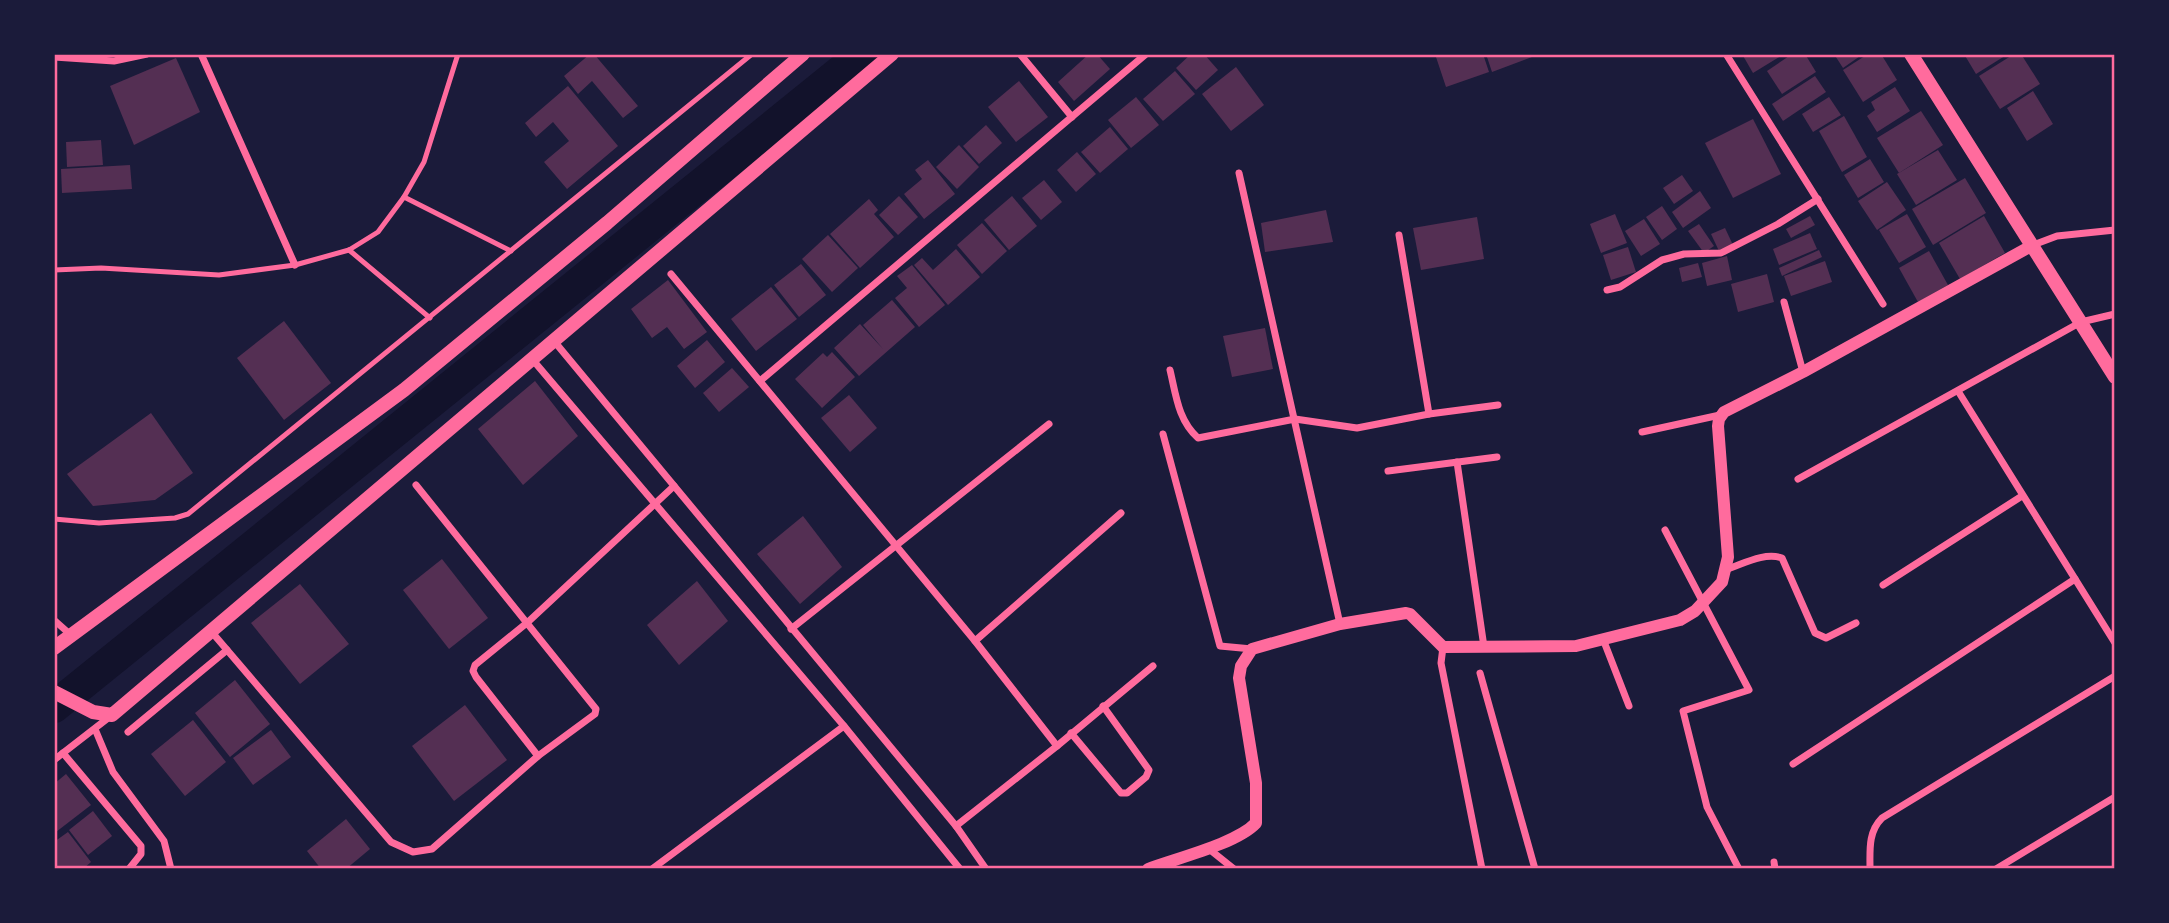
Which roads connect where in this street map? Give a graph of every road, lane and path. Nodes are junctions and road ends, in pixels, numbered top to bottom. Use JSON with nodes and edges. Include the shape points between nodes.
{"nodes":[{"id":1,"x":147,"y":54,"type":"edge"},
{"id":2,"x":201,"y":54,"type":"edge"},
{"id":3,"x":458,"y":54,"type":"edge"},
{"id":4,"x":752,"y":54,"type":"edge"},
{"id":5,"x":803,"y":54,"type":"edge"},
{"id":6,"x":892,"y":54,"type":"edge"},
{"id":7,"x":1020,"y":54,"type":"edge"},
{"id":8,"x":1146,"y":54,"type":"edge"},
{"id":9,"x":1726,"y":54,"type":"edge"},
{"id":10,"x":1912,"y":54,"type":"edge"},
{"id":11,"x":54,"y":57,"type":"edge"},
{"id":12,"x":1072,"y":117,"type":"junction"},
{"id":13,"x":1239,"y":173,"type":"dead end"},
{"id":14,"x":404,"y":197,"type":"junction"},
{"id":15,"x":1818,"y":199,"type":"junction"},
{"id":16,"x":2115,"y":230,"type":"edge"},
{"id":17,"x":1399,"y":235,"type":"dead end"},
{"id":18,"x":2033,"y":245,"type":"junction"},
{"id":19,"x":349,"y":250,"type":"junction"},
{"id":20,"x":511,"y":251,"type":"junction"},
{"id":21,"x":295,"y":265,"type":"junction"},
{"id":22,"x":54,"y":270,"type":"edge"},
{"id":23,"x":671,"y":274,"type":"dead end"},
{"id":24,"x":1607,"y":290,"type":"dead end"},
{"id":25,"x":1784,"y":302,"type":"dead end"},
{"id":26,"x":1883,"y":304,"type":"dead end"},
{"id":27,"x":2115,"y":314,"type":"edge"},
{"id":28,"x":430,"y":318,"type":"junction"},
{"id":29,"x":2081,"y":321,"type":"junction"},
{"id":30,"x":554,"y":341,"type":"junction"},
{"id":31,"x":532,"y":359,"type":"junction"},
{"id":32,"x":1170,"y":370,"type":"dead end"},
{"id":33,"x":1803,"y":372,"type":"junction"},
{"id":34,"x":2115,"y":377,"type":"edge"},
{"id":35,"x":761,"y":381,"type":"junction"},
{"id":36,"x":1958,"y":391,"type":"junction"},
{"id":37,"x":1497,"y":405,"type":"dead end"},
{"id":38,"x":1429,"y":414,"type":"junction"},
{"id":39,"x":1721,"y":415,"type":"junction"},
{"id":40,"x":1295,"y":419,"type":"junction"},
{"id":41,"x":1049,"y":424,"type":"dead end"},
{"id":42,"x":1642,"y":432,"type":"dead end"},
{"id":43,"x":1163,"y":434,"type":"dead end"},
{"id":44,"x":1497,"y":457,"type":"dead end"},
{"id":45,"x":1457,"y":462,"type":"junction"},
{"id":46,"x":1388,"y":471,"type":"dead end"},
{"id":47,"x":1798,"y":479,"type":"dead end"},
{"id":48,"x":416,"y":485,"type":"dead end"},
{"id":49,"x":674,"y":486,"type":"junction"},
{"id":50,"x":2022,"y":496,"type":"junction"},
{"id":51,"x":655,"y":503,"type":"junction"},
{"id":52,"x":1121,"y":513,"type":"dead end"},
{"id":53,"x":54,"y":519,"type":"edge"},
{"id":54,"x":1665,"y":530,"type":"dead end"},
{"id":55,"x":895,"y":546,"type":"junction"},
{"id":56,"x":1727,"y":569,"type":"junction"},
{"id":57,"x":2075,"y":579,"type":"junction"},
{"id":58,"x":1883,"y":585,"type":"dead end"},
{"id":59,"x":1703,"y":604,"type":"junction"},
{"id":60,"x":54,"y":620,"type":"edge"},
{"id":61,"x":528,"y":622,"type":"junction"},
{"id":62,"x":1856,"y":623,"type":"dead end"},
{"id":63,"x":1340,"y":624,"type":"junction"},
{"id":64,"x":791,"y":629,"type":"junction"},
{"id":65,"x":210,"y":630,"type":"junction"},
{"id":66,"x":72,"y":636,"type":"junction"},
{"id":67,"x":1603,"y":639,"type":"junction"},
{"id":68,"x":975,"y":641,"type":"junction"},
{"id":69,"x":2115,"y":643,"type":"edge"},
{"id":70,"x":1443,"y":647,"type":"junction"},
{"id":71,"x":54,"y":648,"type":"edge"},
{"id":72,"x":1484,"y":648,"type":"junction"},
{"id":73,"x":1252,"y":649,"type":"junction"},
{"id":74,"x":227,"y":650,"type":"junction"},
{"id":75,"x":1153,"y":666,"type":"dead end"},
{"id":76,"x":1480,"y":673,"type":"dead end"},
{"id":77,"x":2115,"y":676,"type":"edge"},
{"id":78,"x":54,"y":692,"type":"edge"},
{"id":79,"x":1103,"y":706,"type":"junction"},
{"id":80,"x":1629,"y":706,"type":"dead end"},
{"id":81,"x":113,"y":715,"type":"junction"},
{"id":82,"x":844,"y":726,"type":"junction"},
{"id":83,"x":94,"y":729,"type":"junction"},
{"id":84,"x":128,"y":732,"type":"dead end"},
{"id":85,"x":1070,"y":733,"type":"junction"},
{"id":86,"x":1057,"y":746,"type":"junction"},
{"id":87,"x":64,"y":753,"type":"junction"},
{"id":88,"x":538,"y":756,"type":"junction"},
{"id":89,"x":54,"y":761,"type":"edge"},
{"id":90,"x":1793,"y":764,"type":"dead end"},
{"id":91,"x":2115,"y":797,"type":"edge"},
{"id":92,"x":956,"y":827,"type":"junction"},
{"id":93,"x":1209,"y":848,"type":"junction"},
{"id":94,"x":129,"y":869,"type":"edge"},
{"id":95,"x":171,"y":869,"type":"edge"},
{"id":96,"x":652,"y":869,"type":"edge"},
{"id":97,"x":960,"y":869,"type":"edge"},
{"id":98,"x":986,"y":869,"type":"edge"},
{"id":99,"x":1148,"y":869,"type":"edge"},
{"id":100,"x":1234,"y":869,"type":"edge"},
{"id":101,"x":1482,"y":869,"type":"edge"},
{"id":102,"x":1535,"y":869,"type":"edge"},
{"id":103,"x":1739,"y":869,"type":"edge"},
{"id":104,"x":1870,"y":869,"type":"edge"},
{"id":105,"x":1996,"y":869,"type":"edge"}],
"edges":[{"from":1,"to":11,"type":"street","via":[[114,61]]},
{"from":2,"to":21,"type":"street"},
{"from":3,"to":14,"type":"lane","via":[[425,162]]},
{"from":4,"to":20,"type":"lane"},
{"from":5,"to":66,"type":"main road","via":[[404,390]]},
{"from":6,"to":30,"type":"main road"},
{"from":7,"to":12,"type":"street"},
{"from":8,"to":12,"type":"street"},
{"from":9,"to":15,"type":"street"},
{"from":10,"to":18,"type":"main road"},
{"from":12,"to":35,"type":"street"},
{"from":13,"to":40,"type":"street"},
{"from":14,"to":19,"type":"lane","via":[[378,232]]},
{"from":14,"to":20,"type":"lane"},
{"from":15,"to":24,"type":"street","via":[[1721,253],[1662,260],[1620,287]]},
{"from":15,"to":26,"type":"street"},
{"from":16,"to":18,"type":"street","via":[[2057,236]]},
{"from":17,"to":38,"type":"street"},
{"from":18,"to":29,"type":"main road"},
{"from":18,"to":33,"type":"street"},
{"from":19,"to":21,"type":"lane"},
{"from":19,"to":28,"type":"lane"},
{"from":20,"to":28,"type":"lane"},
{"from":21,"to":22,"type":"lane","via":[[219,275]]},
{"from":23,"to":35,"type":"street"},
{"from":25,"to":33,"type":"street"},
{"from":27,"to":29,"type":"street"},
{"from":28,"to":53,"type":"lane","via":[[188,514],[99,523]]},
{"from":29,"to":34,"type":"main road"},
{"from":29,"to":36,"type":"street"},
{"from":30,"to":31,"type":"main road"},
{"from":30,"to":49,"type":"street"},
{"from":31,"to":51,"type":"street"},
{"from":31,"to":65,"type":"main road"},
{"from":32,"to":40,"type":"street","via":[[1180,412],[1198,438]]},
{"from":33,"to":39,"type":"street"},
{"from":35,"to":55,"type":"street"},
{"from":36,"to":47,"type":"street"},
{"from":36,"to":50,"type":"street"},
{"from":37,"to":38,"type":"street"},
{"from":38,"to":40,"type":"street","via":[[1357,428]]},
{"from":39,"to":42,"type":"street"},
{"from":39,"to":56,"type":"street"},
{"from":40,"to":63,"type":"street"},
{"from":41,"to":55,"type":"street"},
{"from":43,"to":73,"type":"street","via":[[1220,646]]},
{"from":44,"to":45,"type":"street"},
{"from":45,"to":46,"type":"street"},
{"from":45,"to":72,"type":"street"},
{"from":48,"to":61,"type":"street"},
{"from":49,"to":51,"type":"street"},
{"from":49,"to":64,"type":"street"},
{"from":50,"to":57,"type":"street"},
{"from":50,"to":58,"type":"street"},
{"from":51,"to":61,"type":"street"},
{"from":51,"to":82,"type":"street"},
{"from":52,"to":68,"type":"street"},
{"from":54,"to":59,"type":"street"},
{"from":55,"to":64,"type":"street"},
{"from":55,"to":68,"type":"street"},
{"from":56,"to":59,"type":"street"},
{"from":56,"to":62,"type":"street","via":[[1762,558],[1782,558],[1815,633],[1826,638]]},
{"from":57,"to":69,"type":"street"},
{"from":57,"to":90,"type":"street"},
{"from":59,"to":67,"type":"street","via":[[1680,620]]},
{"from":59,"to":103,"type":"street","via":[[1749,690],[1684,711],[1707,807]]},
{"from":60,"to":66,"type":"street"},
{"from":61,"to":88,"type":"street","via":[[482,657],[473,671]]},
{"from":61,"to":88,"type":"street","via":[[596,709],[596,714]]},
{"from":63,"to":70,"type":"street","via":[[1406,613]]},
{"from":63,"to":73,"type":"street"},
{"from":64,"to":92,"type":"street"},
{"from":65,"to":74,"type":"street"},
{"from":65,"to":81,"type":"main road"},
{"from":66,"to":71,"type":"main road"},
{"from":67,"to":72,"type":"street","via":[[1576,646]]},
{"from":67,"to":80,"type":"street"},
{"from":68,"to":86,"type":"street"},
{"from":70,"to":72,"type":"street"},
{"from":70,"to":101,"type":"street","via":[[1441,663]]},
{"from":73,"to":93,"type":"street","via":[[1239,678],[1256,783],[1256,822]]},
{"from":74,"to":84,"type":"street"},
{"from":74,"to":88,"type":"street","via":[[391,842],[403,849],[432,849]]},
{"from":75,"to":79,"type":"street"},
{"from":76,"to":102,"type":"street"},
{"from":77,"to":104,"type":"street","via":[[1882,818],[1871,836]]},
{"from":78,"to":81,"type":"main road","via":[[93,712]]},
{"from":79,"to":85,"type":"street"},
{"from":79,"to":85,"type":"street","via":[[1149,770],[1127,793],[1121,793]]},
{"from":81,"to":83,"type":"street"},
{"from":82,"to":96,"type":"street"},
{"from":82,"to":97,"type":"street"},
{"from":83,"to":87,"type":"street"},
{"from":83,"to":95,"type":"street","via":[[113,772],[164,841]]},
{"from":85,"to":86,"type":"street"},
{"from":86,"to":92,"type":"street"},
{"from":87,"to":89,"type":"street"},
{"from":87,"to":94,"type":"street","via":[[141,846],[141,855]]},
{"from":91,"to":105,"type":"street"},
{"from":92,"to":98,"type":"street"},
{"from":93,"to":99,"type":"street"},
{"from":93,"to":100,"type":"street"}]}
